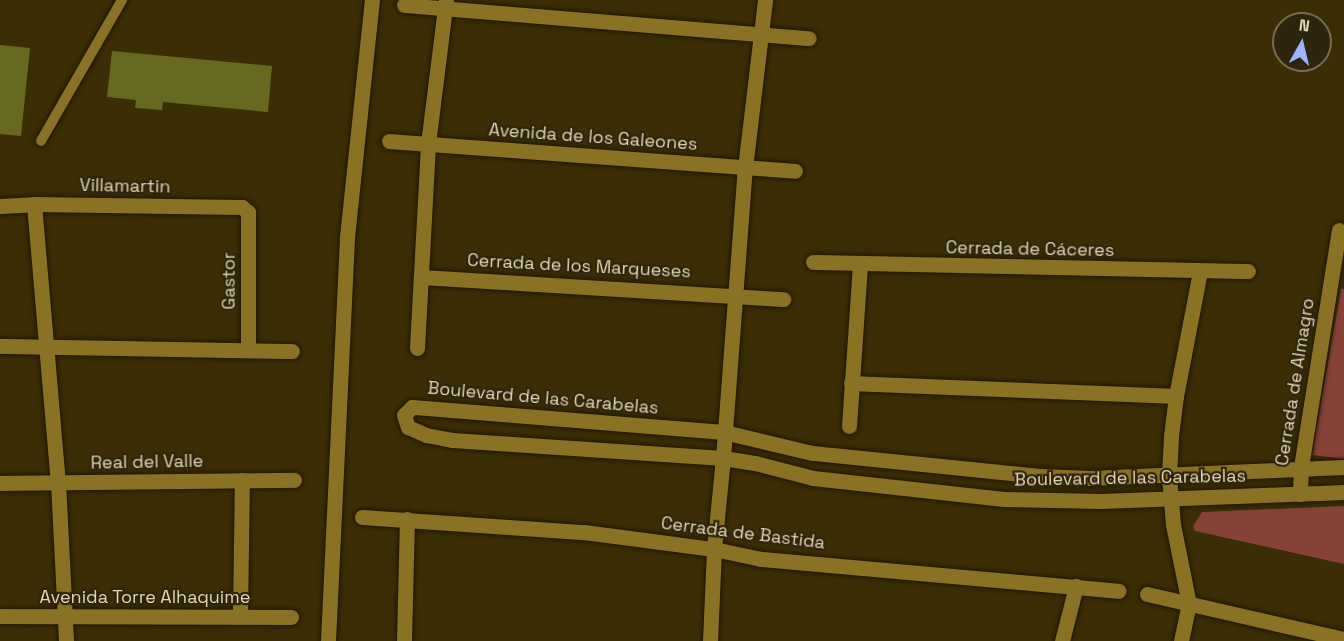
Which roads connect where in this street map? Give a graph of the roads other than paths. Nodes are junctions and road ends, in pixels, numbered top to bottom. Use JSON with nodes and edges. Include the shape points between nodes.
{"nodes":[{"id":1,"x":122,"y":0,"type":"edge"},
{"id":2,"x":372,"y":0,"type":"edge"},
{"id":3,"x":765,"y":0,"type":"edge"},
{"id":4,"x":446,"y":4,"type":"edge"},
{"id":5,"x":404,"y":5,"type":"dead end"},
{"id":6,"x":761,"y":34,"type":"junction"},
{"id":7,"x":809,"y":38,"type":"dead end"},
{"id":8,"x":41,"y":141,"type":"dead end"},
{"id":9,"x":389,"y":141,"type":"dead end"},
{"id":10,"x":428,"y":144,"type":"junction"},
{"id":11,"x":745,"y":168,"type":"junction"},
{"id":12,"x":795,"y":171,"type":"dead end"},
{"id":13,"x":34,"y":204,"type":"junction"},
{"id":14,"x":0,"y":206,"type":"edge"},
{"id":15,"x":248,"y":212,"type":"joint"},
{"id":16,"x":1339,"y":230,"type":"dead end"},
{"id":17,"x":813,"y":262,"type":"dead end"},
{"id":18,"x":860,"y":265,"type":"junction"},
{"id":19,"x":1248,"y":271,"type":"dead end"},
{"id":20,"x":1200,"y":272,"type":"junction"},
{"id":21,"x":1338,"y":276,"type":"edge"},
{"id":22,"x":421,"y":277,"type":"junction"},
{"id":23,"x":735,"y":294,"type":"junction"},
{"id":24,"x":783,"y":299,"type":"dead end"},
{"id":25,"x":45,"y":345,"type":"junction"},
{"id":26,"x":0,"y":346,"type":"edge"},
{"id":27,"x":417,"y":348,"type":"dead end"},
{"id":28,"x":248,"y":350,"type":"junction"},
{"id":29,"x":291,"y":351,"type":"dead end"},
{"id":30,"x":851,"y":383,"type":"junction"},
{"id":31,"x":1176,"y":396,"type":"junction"},
{"id":32,"x":849,"y":426,"type":"dead end"},
{"id":33,"x":724,"y":432,"type":"junction"},
{"id":34,"x":723,"y":458,"type":"junction"},
{"id":35,"x":1301,"y":467,"type":"junction"},
{"id":36,"x":1344,"y":467,"type":"edge"},
{"id":37,"x":1169,"y":475,"type":"junction"},
{"id":38,"x":242,"y":480,"type":"junction"},
{"id":39,"x":294,"y":480,"type":"dead end"},
{"id":40,"x":58,"y":482,"type":"junction"},
{"id":41,"x":0,"y":483,"type":"edge"},
{"id":42,"x":1344,"y":492,"type":"edge"},
{"id":43,"x":1300,"y":494,"type":"junction"},
{"id":44,"x":1170,"y":499,"type":"junction"},
{"id":45,"x":362,"y":517,"type":"dead end"},
{"id":46,"x":407,"y":519,"type":"junction"},
{"id":47,"x":714,"y":549,"type":"junction"},
{"id":48,"x":1076,"y":586,"type":"junction"},
{"id":49,"x":1119,"y":591,"type":"dead end"},
{"id":50,"x":1147,"y":594,"type":"dead end"},
{"id":51,"x":1189,"y":604,"type":"junction"},
{"id":52,"x":67,"y":615,"type":"junction"},
{"id":53,"x":0,"y":616,"type":"edge"},
{"id":54,"x":240,"y":616,"type":"junction"},
{"id":55,"x":291,"y":617,"type":"dead end"},
{"id":56,"x":1344,"y":639,"type":"edge"},
{"id":57,"x":66,"y":641,"type":"edge"},
{"id":58,"x":328,"y":641,"type":"edge"},
{"id":59,"x":404,"y":641,"type":"edge"},
{"id":60,"x":710,"y":641,"type":"edge"},
{"id":61,"x":1062,"y":641,"type":"edge"},
{"id":62,"x":1180,"y":641,"type":"edge"}],
"edges":[{"from":1,"to":8,"type":"lane"},
{"from":2,"to":58,"type":"street","via":[[347,237]]},
{"from":3,"to":6,"type":"street"},
{"from":4,"to":5,"type":"street"},
{"from":4,"to":6,"type":"street"},
{"from":4,"to":10,"type":"street"},
{"from":6,"to":7,"type":"street"},
{"from":6,"to":11,"type":"street"},
{"from":9,"to":10,"type":"street","name":"Avenida de los Galeones"},
{"from":10,"to":11,"type":"street","name":"Avenida de los Galeones"},
{"from":10,"to":22,"type":"street"},
{"from":11,"to":12,"type":"street","name":"Avenida de los Galeones"},
{"from":11,"to":23,"type":"street"},
{"from":13,"to":14,"type":"street","name":"Villamartin"},
{"from":13,"to":15,"type":"street","name":"Villamartin","via":[[242,207]]},
{"from":13,"to":25,"type":"street"},
{"from":15,"to":28,"type":"street","name":"Gastor"},
{"from":16,"to":21,"type":"street","name":"Cerrada de Almagro"},
{"from":17,"to":18,"type":"street","name":"Cerrada de Cáceres"},
{"from":18,"to":20,"type":"street","name":"Cerrada de Cáceres"},
{"from":18,"to":30,"type":"street"},
{"from":19,"to":20,"type":"street","name":"Cerrada de Cáceres"},
{"from":20,"to":31,"type":"street"},
{"from":21,"to":35,"type":"street","name":"Cerrada de Almagro"},
{"from":22,"to":23,"type":"street","name":"Cerrada de los Marqueses"},
{"from":22,"to":27,"type":"street"},
{"from":23,"to":24,"type":"street","name":"Cerrada de los Marqueses"},
{"from":23,"to":33,"type":"street"},
{"from":25,"to":26,"type":"street"},
{"from":25,"to":28,"type":"street"},
{"from":25,"to":40,"type":"street"},
{"from":28,"to":29,"type":"street"},
{"from":30,"to":31,"type":"street"},
{"from":30,"to":32,"type":"street"},
{"from":31,"to":37,"type":"street"},
{"from":33,"to":34,"type":"street"},
{"from":33,"to":34,"type":"street","name":"Boulevard de las Carabelas","via":[[412,407],[404,415],[408,427],[452,440]]},
{"from":33,"to":37,"type":"street","name":"Boulevard de las Carabelas","via":[[812,453],[867,460],[1040,476]]},
{"from":34,"to":44,"type":"street","name":"Boulevard de las Carabelas","via":[[813,478],[1004,499]]},
{"from":34,"to":47,"type":"street"},
{"from":35,"to":36,"type":"street","name":"Boulevard de las Carabelas"},
{"from":35,"to":37,"type":"street","name":"Boulevard de las Carabelas"},
{"from":35,"to":43,"type":"street","name":"Cerrada de Almagro"},
{"from":37,"to":44,"type":"street"},
{"from":38,"to":39,"type":"street","name":"Real del Valle"},
{"from":38,"to":40,"type":"street","name":"Real del Valle"},
{"from":38,"to":54,"type":"street"},
{"from":40,"to":41,"type":"street","name":"Real del Valle"},
{"from":40,"to":52,"type":"street"},
{"from":42,"to":43,"type":"street","name":"Boulevard de las Carabelas"},
{"from":43,"to":44,"type":"street","name":"Boulevard de las Carabelas"},
{"from":44,"to":51,"type":"street","via":[[1176,552]]},
{"from":45,"to":46,"type":"street","name":"Cerrada de Bastida"},
{"from":46,"to":47,"type":"street","name":"Cerrada de Bastida","via":[[584,532]]},
{"from":46,"to":59,"type":"street"},
{"from":47,"to":48,"type":"street","name":"Cerrada de Bastida","via":[[761,559]]},
{"from":47,"to":60,"type":"street"},
{"from":48,"to":49,"type":"street","name":"Cerrada de Bastida"},
{"from":48,"to":61,"type":"street"},
{"from":50,"to":51,"type":"street"},
{"from":51,"to":56,"type":"street"},
{"from":51,"to":62,"type":"street"},
{"from":52,"to":53,"type":"street","name":"Avenida Torre Alhaquime"},
{"from":52,"to":54,"type":"street","name":"Avenida Torre Alhaquime"},
{"from":52,"to":57,"type":"street"},
{"from":54,"to":55,"type":"street","name":"Avenida Torre Alhaquime"}]}
